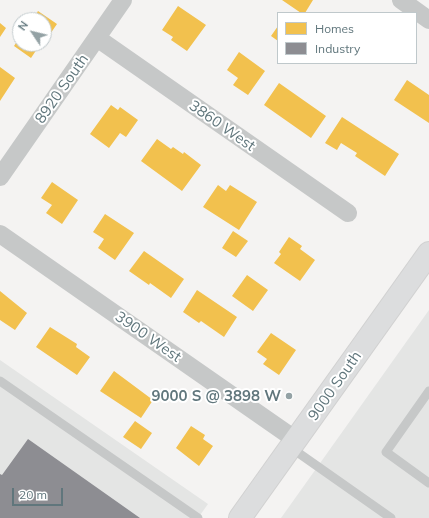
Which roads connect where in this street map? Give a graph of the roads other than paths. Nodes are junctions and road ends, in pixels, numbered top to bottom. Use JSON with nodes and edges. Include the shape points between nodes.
{"nodes":[{"id":1,"x":123,"y":0,"type":"edge"},
{"id":2,"x":401,"y":0,"type":"edge"},
{"id":3,"x":429,"y":20,"type":"edge"},
{"id":4,"x":97,"y":38,"type":"junction"},
{"id":5,"x":0,"y":177,"type":"edge"},
{"id":6,"x":348,"y":213,"type":"dead end"},
{"id":7,"x":0,"y":234,"type":"edge"},
{"id":8,"x":429,"y":253,"type":"edge"},
{"id":9,"x":0,"y":382,"type":"edge"},
{"id":10,"x":429,"y":391,"type":"edge"},
{"id":11,"x":293,"y":444,"type":"junction"},
{"id":12,"x":429,"y":483,"type":"edge"},
{"id":13,"x":198,"y":518,"type":"edge"},
{"id":14,"x":240,"y":518,"type":"edge"},
{"id":15,"x":391,"y":518,"type":"edge"}],
"edges":[{"from":1,"to":4,"type":"street","name":"8920 South"},
{"from":2,"to":3,"type":"street"},
{"from":4,"to":5,"type":"street","name":"8920 South"},
{"from":4,"to":6,"type":"street","name":"3860 West"},
{"from":7,"to":11,"type":"street","name":"3900 West"},
{"from":8,"to":11,"type":"main road","name":"9000 South"},
{"from":9,"to":13,"type":"lane"},
{"from":10,"to":12,"type":"lane","via":[[386,452]]},
{"from":11,"to":14,"type":"main road","name":"9000 South"},
{"from":11,"to":15,"type":"lane"}]}
